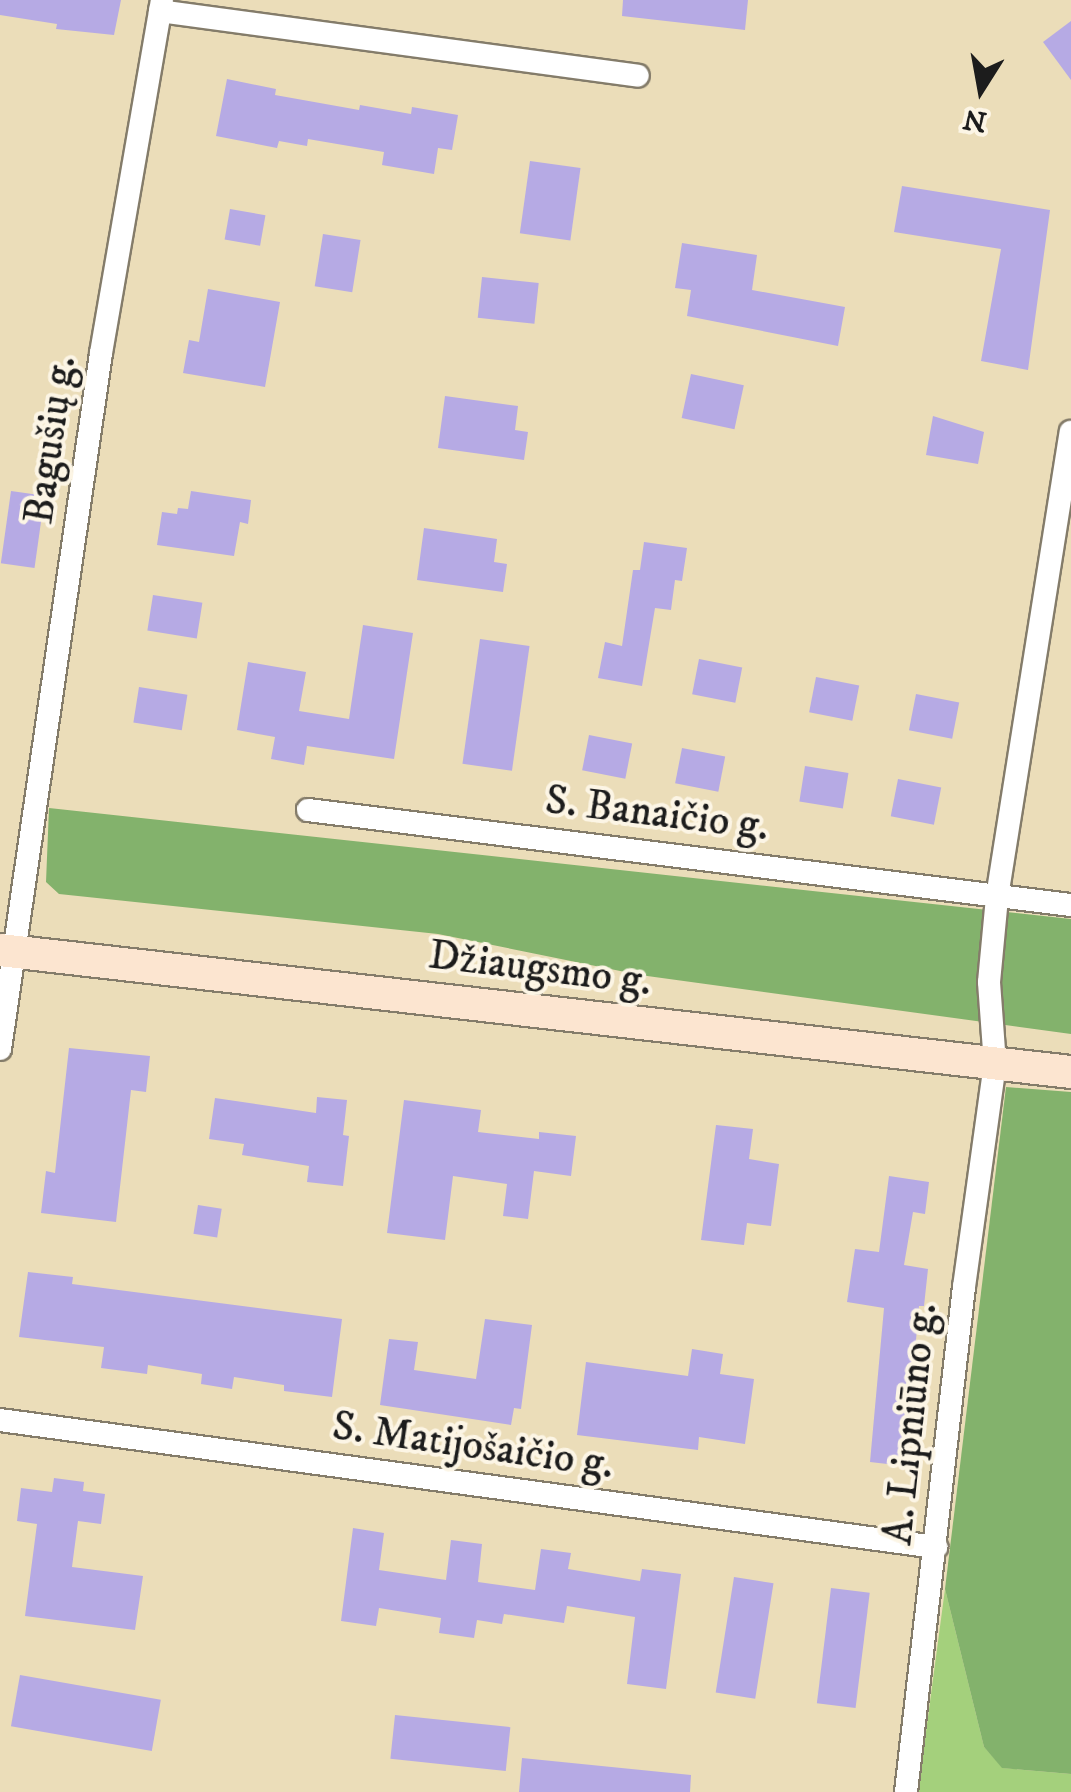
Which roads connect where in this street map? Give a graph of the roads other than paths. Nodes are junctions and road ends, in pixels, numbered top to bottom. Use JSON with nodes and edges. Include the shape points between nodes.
{"nodes":[{"id":1,"x":161,"y":6,"type":"edge"},
{"id":2,"x":638,"y":76,"type":"dead end"},
{"id":3,"x":1071,"y":432,"type":"edge"},
{"id":4,"x":308,"y":810,"type":"dead end"},
{"id":5,"x":996,"y":897,"type":"junction"},
{"id":6,"x":1071,"y":904,"type":"edge"},
{"id":7,"x":6,"y":951,"type":"edge"},
{"id":8,"x":0,"y":1050,"type":"edge"},
{"id":9,"x":995,"y":1064,"type":"junction"},
{"id":10,"x":1071,"y":1072,"type":"edge"},
{"id":11,"x":0,"y":1420,"type":"edge"},
{"id":12,"x":936,"y":1547,"type":"junction"},
{"id":13,"x":906,"y":1792,"type":"edge"}],
"edges":[{"from":1,"to":2,"type":"street"},
{"from":1,"to":7,"type":"street","name":"Bagušių g."},
{"from":3,"to":5,"type":"street"},
{"from":4,"to":5,"type":"street","name":"S. Banaičio g."},
{"from":5,"to":6,"type":"street","name":"S. Banaičio g."},
{"from":5,"to":9,"type":"street","via":[[989,982]]},
{"from":7,"to":8,"type":"street","name":"Bagušių g."},
{"from":7,"to":9,"type":"street","name":"Džiaugsmo g."},
{"from":9,"to":10,"type":"street","name":"Džiaugsmo g."},
{"from":9,"to":12,"type":"street","name":"A. Lipniūno g."},
{"from":11,"to":12,"type":"street","name":"S. Matijošaičio g."},
{"from":12,"to":13,"type":"street","name":"A. Lipniūno g."}]}
